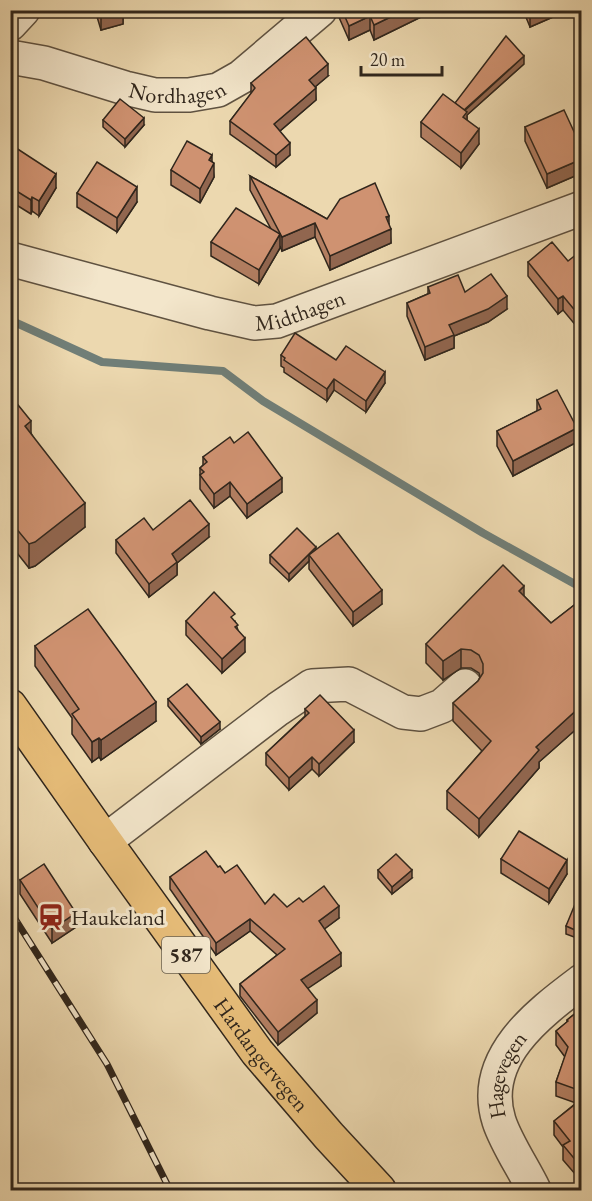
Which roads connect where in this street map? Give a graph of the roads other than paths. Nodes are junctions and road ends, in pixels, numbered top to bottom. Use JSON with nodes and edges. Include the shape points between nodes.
{"nodes":[{"id":1,"x":23,"y":10,"type":"edge"},
{"id":2,"x":320,"y":10,"type":"edge"},
{"id":3,"x":10,"y":24,"type":"edge"},
{"id":4,"x":10,"y":57,"type":"edge"},
{"id":5,"x":582,"y":208,"type":"edge"},
{"id":6,"x":10,"y":259,"type":"edge"},
{"id":7,"x":465,"y":686,"type":"dead end"},
{"id":8,"x":10,"y":706,"type":"edge"},
{"id":9,"x":105,"y":841,"type":"junction"},
{"id":10,"x":582,"y":981,"type":"edge"},
{"id":11,"x":379,"y":1191,"type":"edge"},
{"id":12,"x":534,"y":1191,"type":"edge"}],
"edges":[{"from":1,"to":3,"type":"street"},
{"from":2,"to":4,"type":"street","name":"Nordhagen","via":[[241,77],[218,90],[189,95],[125,88],[44,63]]},
{"from":5,"to":6,"type":"street","name":"Midthagen","via":[[277,321],[254,323]]},
{"from":7,"to":9,"type":"street","via":[[442,706],[421,714],[403,712],[349,684],[312,686]]},
{"from":8,"to":9,"type":"main road","name":"Hardangervegen","number":"587"},
{"from":9,"to":11,"type":"main road","name":"Hardangervegen","number":"587","via":[[257,1052]]},
{"from":10,"to":12,"type":"street","name":"Hagevegen","via":[[520,1034],[501,1066],[496,1084],[499,1121]]}]}
